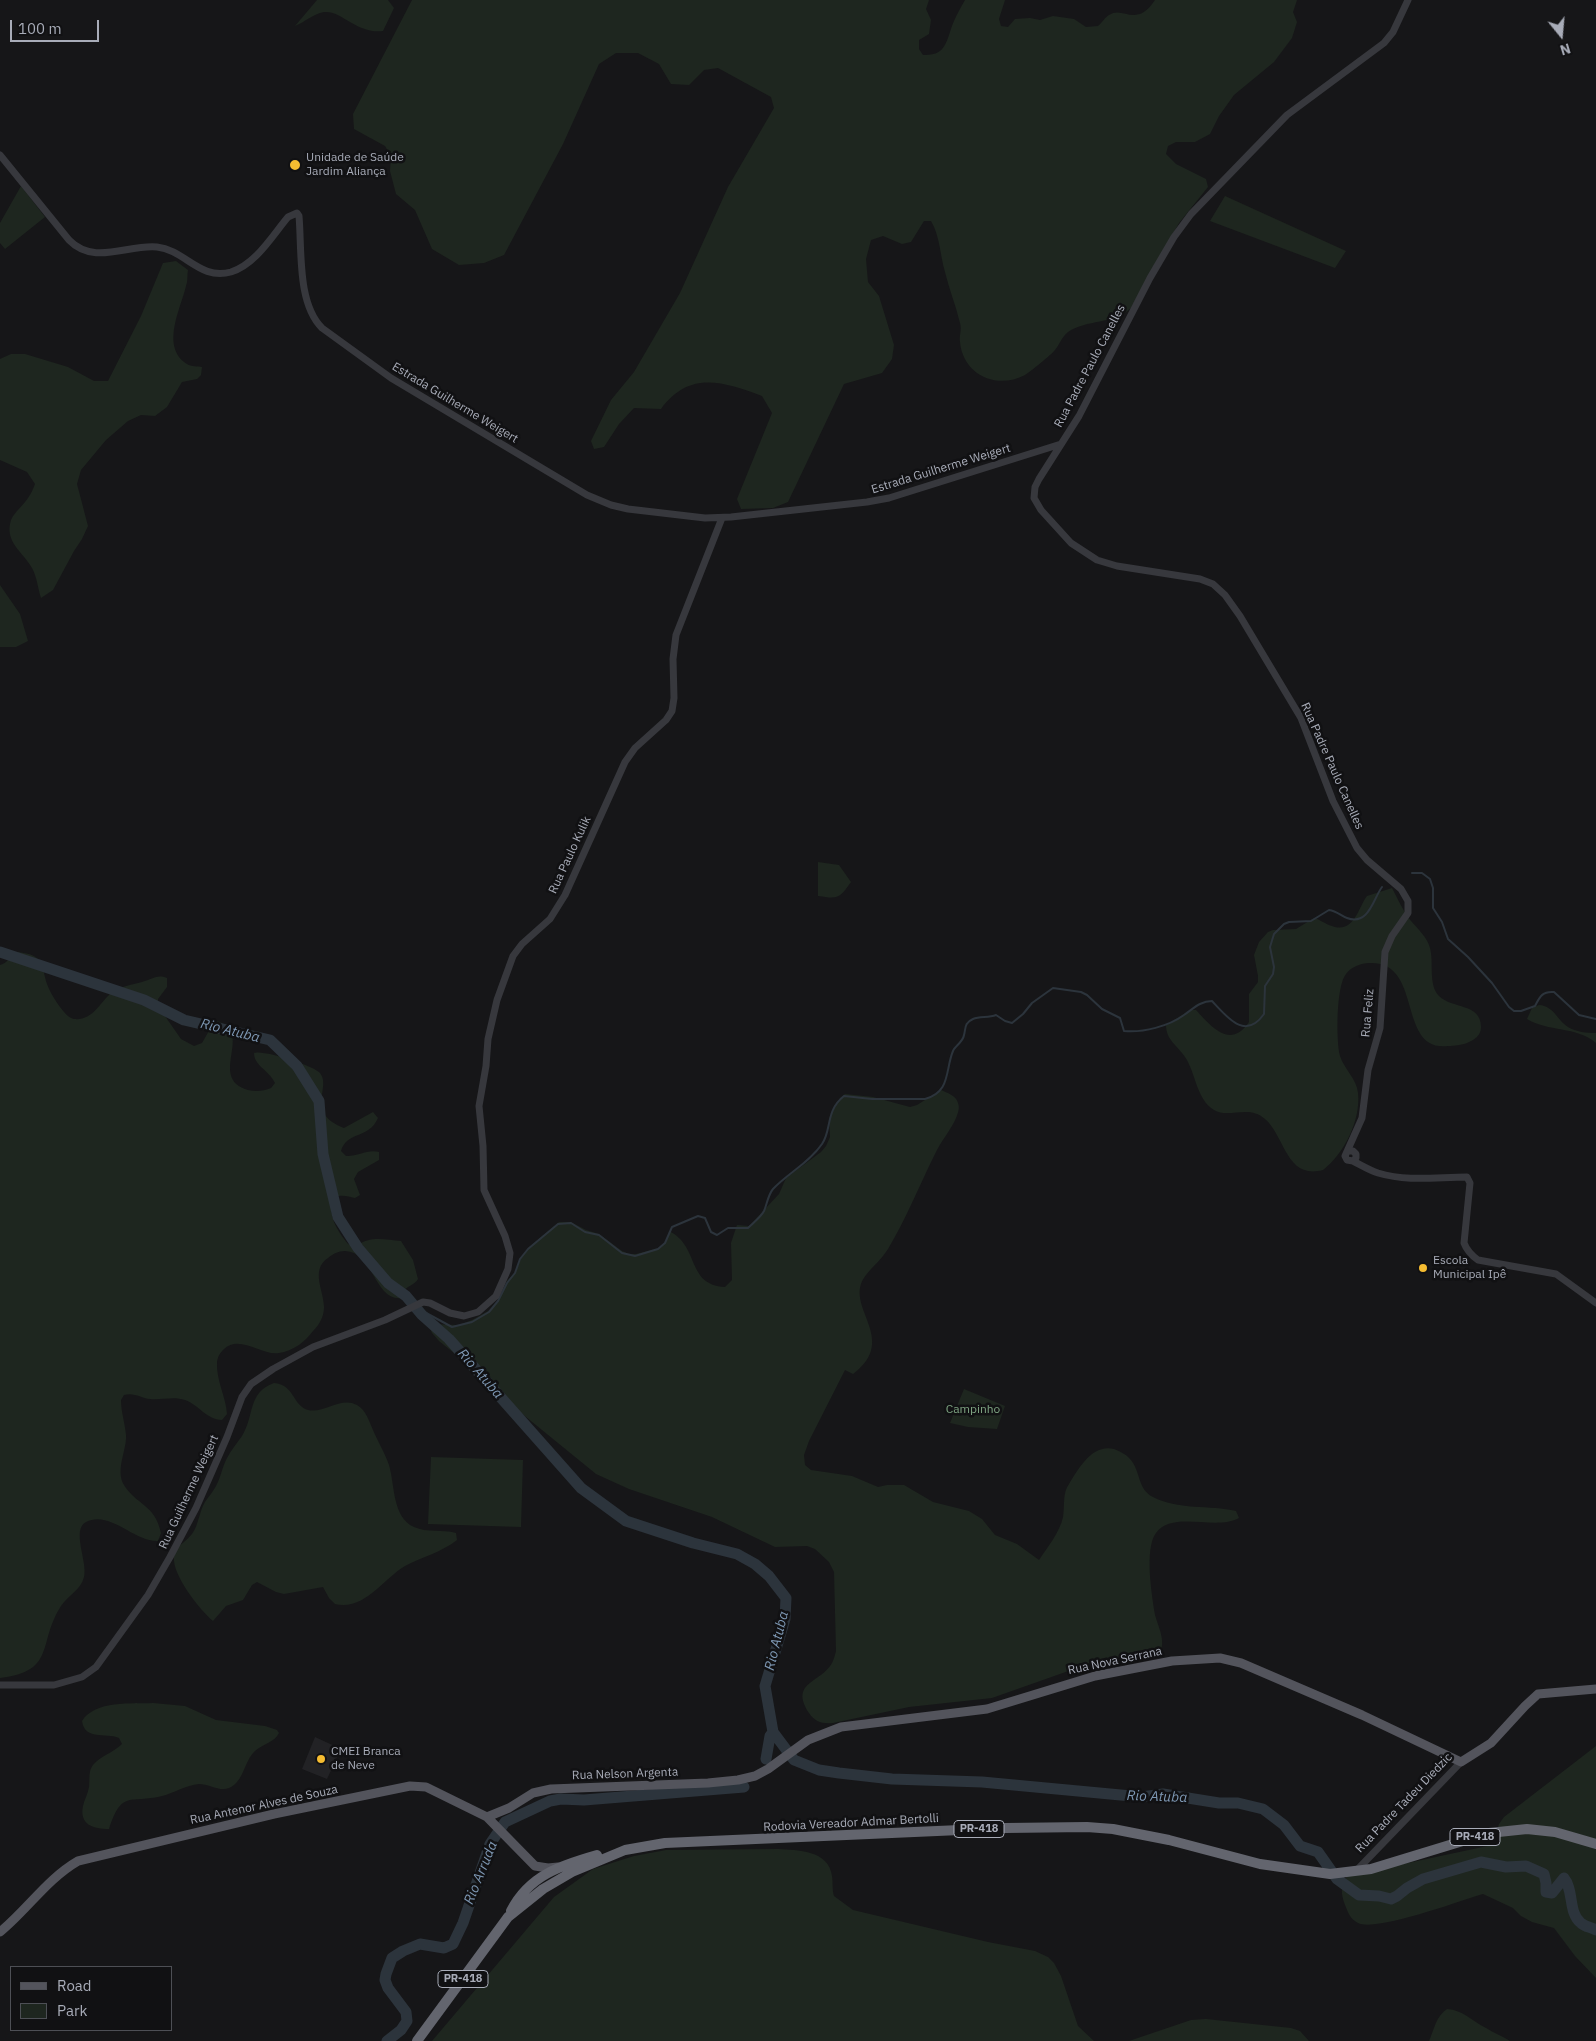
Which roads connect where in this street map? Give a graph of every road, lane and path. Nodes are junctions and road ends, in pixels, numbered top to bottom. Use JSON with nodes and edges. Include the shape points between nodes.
{"nodes":[{"id":1,"x":1408,"y":0,"type":"edge"},
{"id":2,"x":0,"y":155,"type":"edge"},
{"id":3,"x":1061,"y":444,"type":"junction"},
{"id":4,"x":722,"y":518,"type":"junction"},
{"id":5,"x":1408,"y":901,"type":"joint"},
{"id":6,"x":1596,"y":1303,"type":"edge"},
{"id":7,"x":419,"y":1304,"type":"joint"},
{"id":8,"x":0,"y":1685,"type":"edge"},
{"id":9,"x":1596,"y":1689,"type":"edge"},
{"id":10,"x":1461,"y":1762,"type":"junction"},
{"id":11,"x":768,"y":1769,"type":"joint"},
{"id":12,"x":487,"y":1817,"type":"junction"},
{"id":13,"x":1596,"y":1844,"type":"edge"},
{"id":14,"x":625,"y":1850,"type":"junction"},
{"id":15,"x":535,"y":1866,"type":"junction"},
{"id":16,"x":558,"y":1867,"type":"junction"},
{"id":17,"x":1356,"y":1872,"type":"junction"},
{"id":18,"x":537,"y":1881,"type":"junction"},
{"id":19,"x":508,"y":1917,"type":"junction"},
{"id":20,"x":0,"y":1932,"type":"edge"},
{"id":21,"x":417,"y":2041,"type":"edge"}],
"edges":[{"from":1,"to":3,"type":"street","name":"Rua Padre Paulo Canelles","via":[[1384,43],[1287,115],[1191,214],[1150,278],[1079,416]]},
{"from":2,"to":4,"type":"street","name":"Estrada Guilherme Weigert","via":[[72,243],[91,252],[158,247],[177,254],[205,272],[222,274],[252,260],[288,217],[297,213],[300,216],[305,290],[310,311],[322,328],[352,351],[406,387],[594,498],[628,509]]},
{"from":3,"to":4,"type":"street","name":"Estrada Guilherme Weigert","via":[[876,501]]},
{"from":3,"to":5,"type":"street","name":"Rua Padre Paulo Canelles","via":[[1035,487],[1036,504],[1071,542],[1097,560],[1200,579],[1219,589],[1240,616],[1297,712],[1333,801],[1357,848],[1401,889]]},
{"from":4,"to":7,"type":"street","name":"Rua Paulo Kulik","via":[[676,635],[672,711],[625,762],[565,896],[550,919],[512,956],[499,992],[488,1038],[479,1106],[484,1190],[508,1245],[510,1261],[506,1274],[496,1296],[478,1312],[456,1315],[430,1303]]},
{"from":5,"to":6,"type":"street","name":"Rua Feliz","via":[[1406,917],[1385,952],[1380,1028],[1368,1070],[1353,1154],[1370,1169],[1392,1176],[1425,1179],[1467,1177],[1470,1183],[1464,1243],[1473,1256],[1478,1260],[1556,1274]]},
{"from":7,"to":8,"type":"street","name":"Rua Guilherme Weigert","via":[[313,1347],[251,1384],[242,1397],[196,1508],[170,1558],[148,1595],[96,1666],[82,1677],[54,1685]]},
{"from":9,"to":10,"type":"main road","name":"Rua Padre Tadeu Diedzic","via":[[1538,1694],[1491,1743]]},
{"from":10,"to":11,"type":"main road","name":"Rua Nova Serrana","via":[[1362,1715],[1240,1663],[1220,1658],[1172,1661],[1095,1676],[986,1709],[842,1727],[803,1744]]},
{"from":10,"to":17,"type":"street","name":"Rua Padre Tadeu Diedzic"},
{"from":11,"to":12,"type":"main road","name":"Rua Nelson Argenta","via":[[754,1776],[718,1782],[551,1789],[533,1793]]},
{"from":12,"to":15,"type":"main road","name":"Rua Antenor Alves de Souza"},
{"from":12,"to":20,"type":"main road","name":"Rua Antenor Alves de Souza","via":[[426,1787],[410,1786],[121,1850],[78,1861],[65,1869]]},
{"from":13,"to":17,"type":"highway","name":"Rodovia Vereador Admar Bertolli","number":"PR-418","via":[[1555,1832],[1528,1829],[1489,1833]]},
{"from":14,"to":16,"type":"highway"},
{"from":14,"to":17,"type":"highway","name":"Rodovia Vereador Admar Bertolli","number":"PR-418","via":[[675,1843],[1087,1827],[1169,1840],[1260,1864],[1330,1874]]},
{"from":14,"to":19,"type":"highway","name":"Rodovia Vereador Admar Bertolli","number":"PR-418","via":[[572,1872],[543,1889]]},
{"from":15,"to":16,"type":"main road"},
{"from":15,"to":18,"type":"main road"},
{"from":16,"to":18,"type":"highway"},
{"from":18,"to":19,"type":"highway","via":[[524,1893]]},
{"from":19,"to":21,"type":"highway","name":"Rodovia Vereador Admar Bertolli","number":"PR-418"}]}
